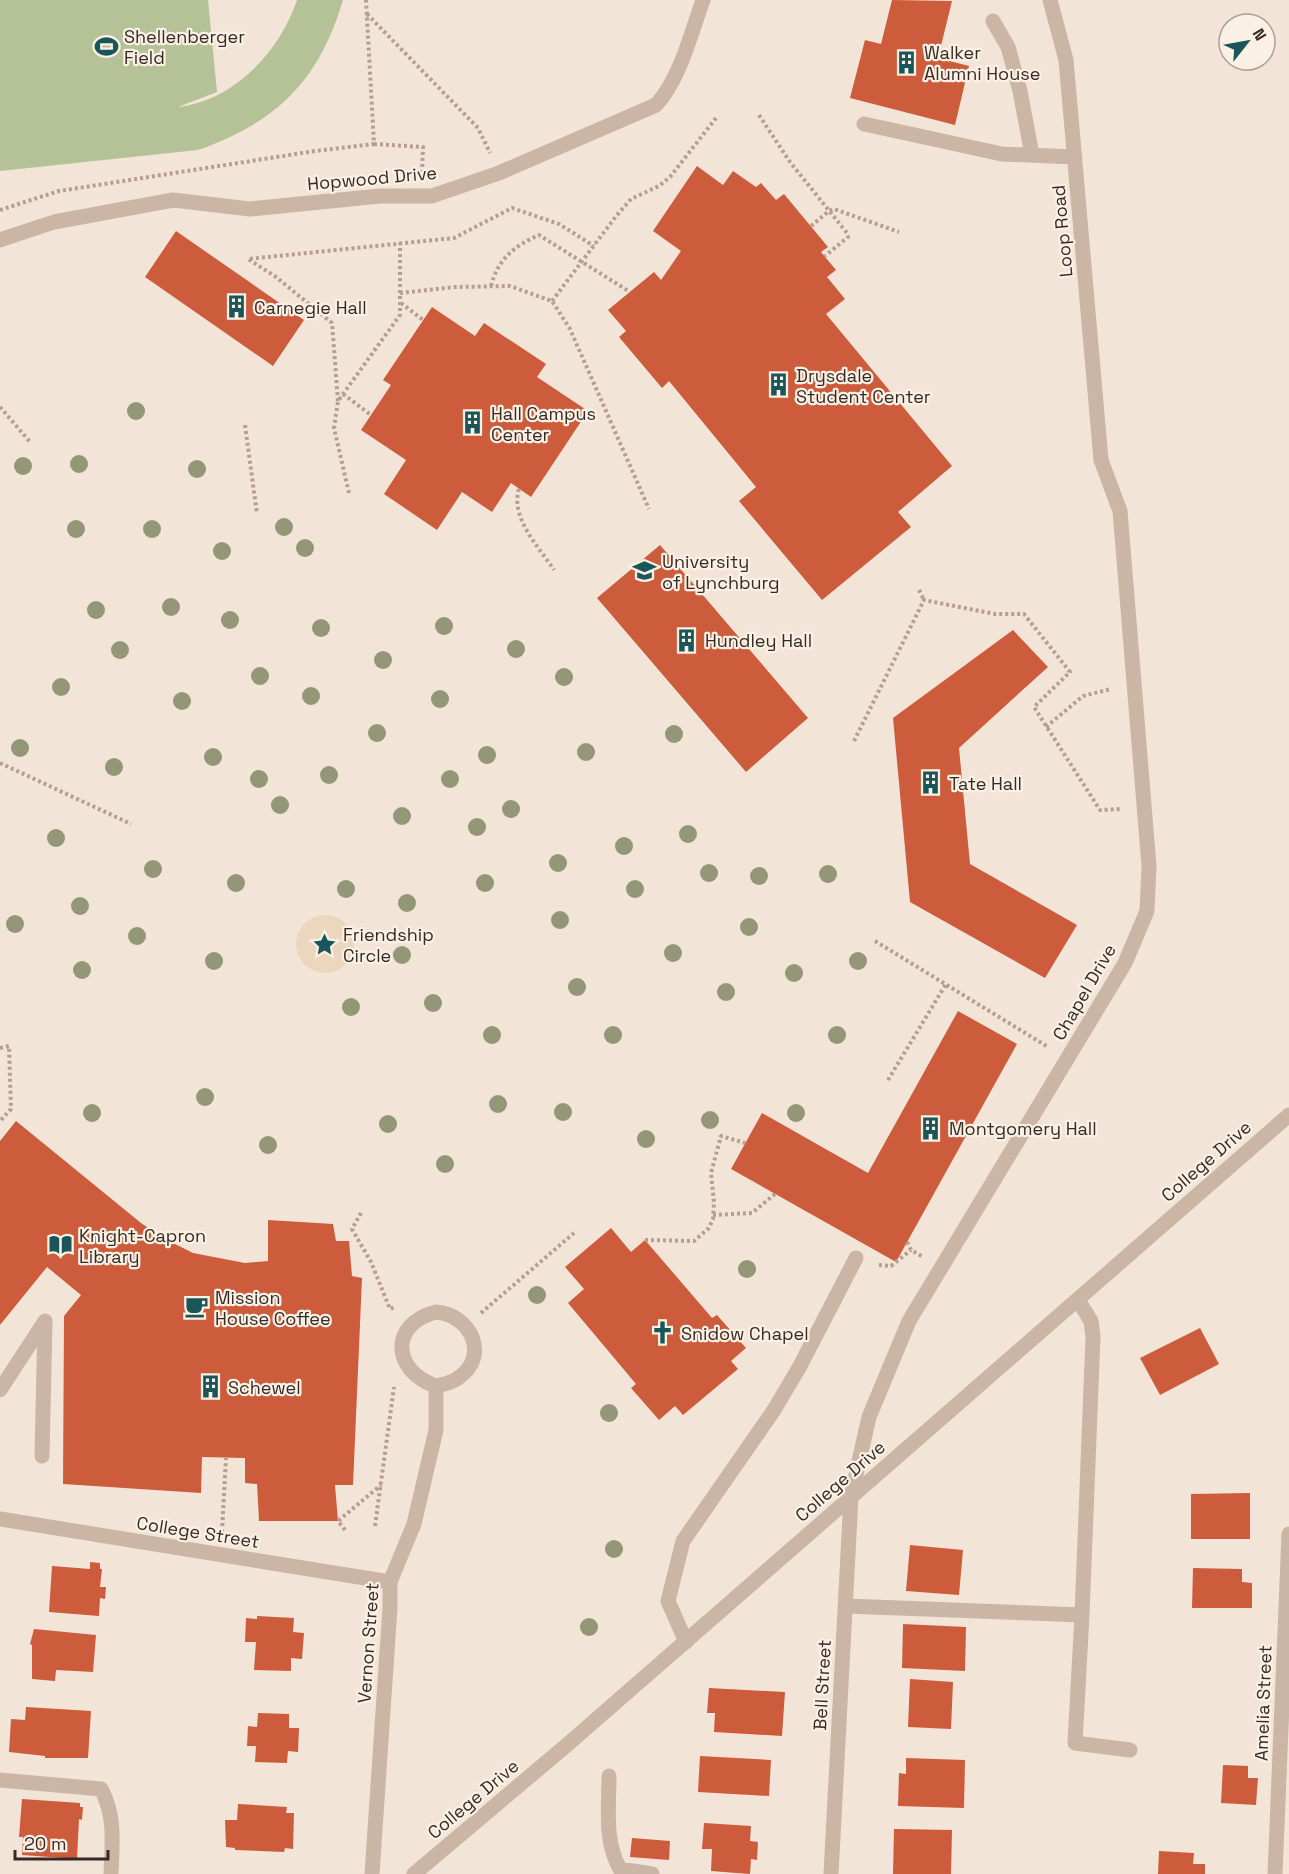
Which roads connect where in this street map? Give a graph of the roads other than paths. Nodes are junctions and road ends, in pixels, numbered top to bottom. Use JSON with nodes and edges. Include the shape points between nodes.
{"nodes":[{"id":1,"x":703,"y":0,"type":"edge"},
{"id":2,"x":1050,"y":0,"type":"edge"},
{"id":3,"x":993,"y":21,"type":"dead end"},
{"id":4,"x":864,"y":124,"type":"dead end"},
{"id":5,"x":1032,"y":155,"type":"junction"},
{"id":6,"x":1075,"y":157,"type":"junction"},
{"id":7,"x":0,"y":240,"type":"edge"},
{"id":8,"x":1101,"y":460,"type":"joint"},
{"id":9,"x":1289,"y":1115,"type":"edge"},
{"id":10,"x":855,"y":1260,"type":"road end"},
{"id":11,"x":1078,"y":1300,"type":"junction"},
{"id":12,"x":436,"y":1386,"type":"junction"},
{"id":13,"x":0,"y":1390,"type":"edge"},
{"id":14,"x":42,"y":1456,"type":"dead end"},
{"id":15,"x":851,"y":1497,"type":"junction"},
{"id":16,"x":0,"y":1519,"type":"edge"},
{"id":17,"x":1289,"y":1534,"type":"edge"},
{"id":18,"x":390,"y":1582,"type":"junction"},
{"id":19,"x":846,"y":1606,"type":"junction"},
{"id":20,"x":1082,"y":1615,"type":"junction"},
{"id":21,"x":686,"y":1642,"type":"junction"},
{"id":22,"x":1130,"y":1750,"type":"dead end"},
{"id":23,"x":609,"y":1776,"type":"dead end"},
{"id":24,"x":0,"y":1780,"type":"edge"},
{"id":25,"x":111,"y":1874,"type":"edge"},
{"id":26,"x":372,"y":1874,"type":"edge"},
{"id":27,"x":414,"y":1874,"type":"edge"},
{"id":28,"x":652,"y":1874,"type":"edge"},
{"id":29,"x":831,"y":1874,"type":"edge"},
{"id":30,"x":1275,"y":1874,"type":"edge"}],
"edges":[{"from":1,"to":7,"type":"street","name":"Hopwood Drive","via":[[682,61],[656,105],[499,173],[432,196],[380,196],[250,209],[173,200],[54,222]]},
{"from":2,"to":6,"type":"street","name":"Loop Road","via":[[1066,60]]},
{"from":3,"to":5,"type":"street","via":[[1008,47]]},
{"from":4,"to":5,"type":"street","via":[[1002,154]]},
{"from":5,"to":6,"type":"street"},
{"from":6,"to":8,"type":"street","name":"Loop Road"},
{"from":8,"to":15,"type":"street","name":"Chapel Drive","via":[[1120,512],[1149,866],[1147,911],[1125,963],[909,1321],[869,1417]]},
{"from":9,"to":11,"type":"street","name":"College Drive"},
{"from":10,"to":21,"type":"street","via":[[774,1410],[683,1541],[668,1601]]},
{"from":11,"to":15,"type":"street","name":"College Drive"},
{"from":11,"to":20,"type":"street","via":[[1091,1322],[1094,1337]]},
{"from":12,"to":12,"type":"street","via":[[467,1370],[474,1349],[467,1327],[459,1319],[435,1312],[413,1322],[406,1332],[403,1356],[416,1376]]},
{"from":12,"to":18,"type":"street","name":"Vernon Street","via":[[436,1430],[414,1524]]},
{"from":13,"to":14,"type":"street","via":[[45,1321]]},
{"from":15,"to":19,"type":"street","name":"Bell Street"},
{"from":15,"to":21,"type":"street","name":"College Drive"},
{"from":16,"to":18,"type":"street","name":"College Street"},
{"from":17,"to":30,"type":"street","name":"Amelia Street"},
{"from":18,"to":26,"type":"street","name":"Vernon Street"},
{"from":19,"to":20,"type":"street"},
{"from":19,"to":29,"type":"street","name":"Bell Street"},
{"from":20,"to":22,"type":"street","via":[[1075,1743]]},
{"from":21,"to":27,"type":"street","name":"College Drive"},
{"from":23,"to":28,"type":"street","via":[[609,1838],[613,1857],[620,1869]]},
{"from":24,"to":25,"type":"street","via":[[101,1789],[113,1826]]}]}
